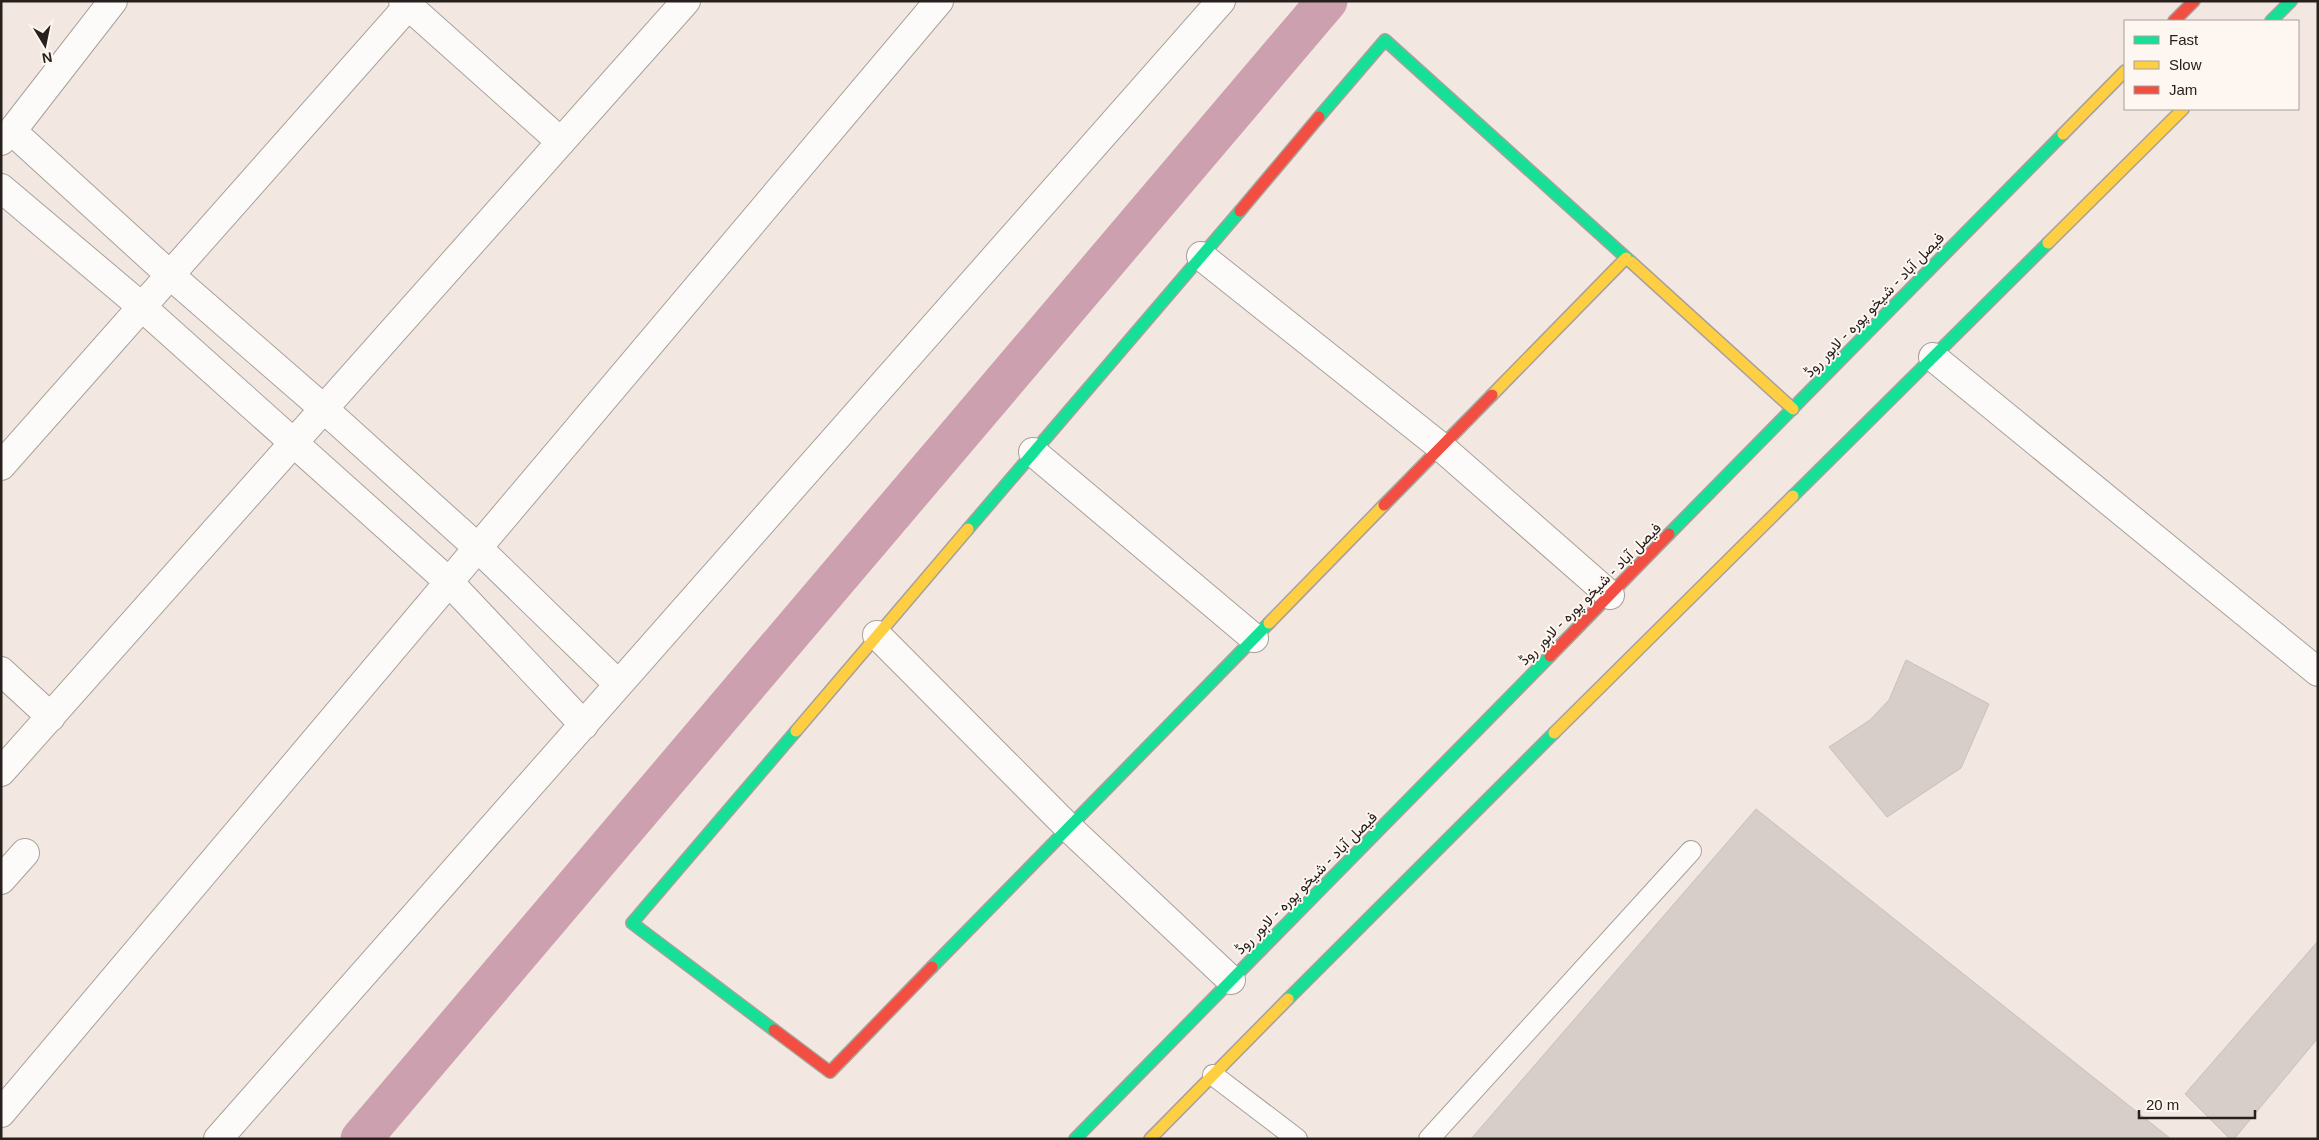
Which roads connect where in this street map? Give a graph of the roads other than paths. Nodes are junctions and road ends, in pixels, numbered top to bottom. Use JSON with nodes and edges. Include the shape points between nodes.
{"nodes":[{"id":1,"x":112,"y":1,"type":"edge"},
{"id":2,"x":686,"y":1,"type":"edge"},
{"id":3,"x":939,"y":1,"type":"edge"},
{"id":4,"x":1221,"y":1,"type":"edge"},
{"id":5,"x":2194,"y":1,"type":"edge"},
{"id":6,"x":2291,"y":1,"type":"edge"},
{"id":7,"x":406,"y":3,"type":"edge"},
{"id":8,"x":2175,"y":20,"type":"edge"},
{"id":9,"x":2272,"y":20,"type":"edge"},
{"id":10,"x":2124,"y":72,"type":"edge"},
{"id":11,"x":2182,"y":110,"type":"edge"},
{"id":12,"x":7,"y":136,"type":"edge"},
{"id":13,"x":561,"y":142,"type":"junction"},
{"id":14,"x":1,"y":188,"type":"edge"},
{"id":15,"x":1201,"y":256,"type":"junction"},
{"id":16,"x":1626,"y":258,"type":"junction"},
{"id":17,"x":170,"y":275,"type":"junction"},
{"id":18,"x":142,"y":307,"type":"junction"},
{"id":19,"x":1932,"y":357,"type":"junction"},
{"id":20,"x":324,"y":409,"type":"junction"},
{"id":21,"x":1793,"y":409,"type":"junction"},
{"id":22,"x":294,"y":442,"type":"junction"},
{"id":23,"x":1441,"y":447,"type":"junction"},
{"id":24,"x":1033,"y":452,"type":"junction"},
{"id":25,"x":1,"y":466,"type":"edge"},
{"id":26,"x":478,"y":548,"type":"junction"},
{"id":27,"x":449,"y":582,"type":"junction"},
{"id":28,"x":1610,"y":595,"type":"junction"},
{"id":29,"x":877,"y":635,"type":"junction"},
{"id":30,"x":1254,"y":638,"type":"junction"},
{"id":31,"x":1,"y":671,"type":"edge"},
{"id":32,"x":2318,"y":672,"type":"edge"},
{"id":33,"x":618,"y":684,"type":"junction"},
{"id":34,"x":51,"y":717,"type":"junction"},
{"id":35,"x":584,"y":725,"type":"junction"},
{"id":36,"x":1,"y":772,"type":"edge"},
{"id":37,"x":1069,"y":828,"type":"junction"},
{"id":38,"x":1691,"y":851,"type":"dead end"},
{"id":39,"x":25,"y":853,"type":"dead end"},
{"id":40,"x":1,"y":880,"type":"edge"},
{"id":41,"x":1231,"y":980,"type":"junction"},
{"id":42,"x":1213,"y":1075,"type":"junction"},
{"id":43,"x":1,"y":1113,"type":"edge"},
{"id":44,"x":218,"y":1139,"type":"edge"},
{"id":45,"x":1075,"y":1139,"type":"edge"},
{"id":46,"x":1150,"y":1139,"type":"edge"},
{"id":47,"x":1297,"y":1139,"type":"edge"},
{"id":48,"x":1429,"y":1139,"type":"edge"}],
"edges":[{"from":1,"to":12,"type":"street"},
{"from":2,"to":13,"type":"street"},
{"from":3,"to":26,"type":"street"},
{"from":4,"to":33,"type":"street"},
{"from":5,"to":8,"type":"main road"},
{"from":6,"to":9,"type":"main road"},
{"from":7,"to":13,"type":"street"},
{"from":7,"to":17,"type":"street"},
{"from":10,"to":21,"type":"main road","name":"فیصل آباد - شیخو پورہ - لاہور روڈ"},
{"from":11,"to":19,"type":"main road"},
{"from":12,"to":17,"type":"street"},
{"from":13,"to":20,"type":"street"},
{"from":14,"to":18,"type":"street"},
{"from":15,"to":16,"type":"main road","via":[[1385,40]]},
{"from":15,"to":23,"type":"street"},
{"from":15,"to":24,"type":"main road"},
{"from":16,"to":21,"type":"main road"},
{"from":16,"to":23,"type":"main road"},
{"from":17,"to":18,"type":"street"},
{"from":17,"to":20,"type":"street"},
{"from":18,"to":22,"type":"street"},
{"from":18,"to":25,"type":"street"},
{"from":19,"to":32,"type":"street"},
{"from":19,"to":42,"type":"main road"},
{"from":20,"to":22,"type":"street"},
{"from":20,"to":26,"type":"street"},
{"from":21,"to":28,"type":"main road","name":"فیصل آباد - شیخو پورہ - لاہور روڈ"},
{"from":22,"to":27,"type":"street"},
{"from":22,"to":34,"type":"street"},
{"from":23,"to":28,"type":"street"},
{"from":23,"to":30,"type":"main road"},
{"from":24,"to":29,"type":"main road"},
{"from":24,"to":30,"type":"street"},
{"from":26,"to":27,"type":"street"},
{"from":26,"to":33,"type":"street"},
{"from":27,"to":35,"type":"street"},
{"from":27,"to":43,"type":"street"},
{"from":28,"to":41,"type":"main road","name":"فیصل آباد - شیخو پورہ - لاہور روڈ"},
{"from":29,"to":37,"type":"street"},
{"from":29,"to":37,"type":"main road","via":[[632,923],[830,1072]]},
{"from":30,"to":37,"type":"main road"},
{"from":31,"to":34,"type":"street"},
{"from":33,"to":35,"type":"street"},
{"from":34,"to":36,"type":"street"},
{"from":35,"to":44,"type":"street"},
{"from":37,"to":41,"type":"street"},
{"from":38,"to":48,"type":"lane"},
{"from":39,"to":40,"type":"street"},
{"from":41,"to":45,"type":"main road","name":"فیصل آباد - شیخو پورہ - لاہور روڈ"},
{"from":42,"to":46,"type":"main road"},
{"from":42,"to":47,"type":"lane"}]}
